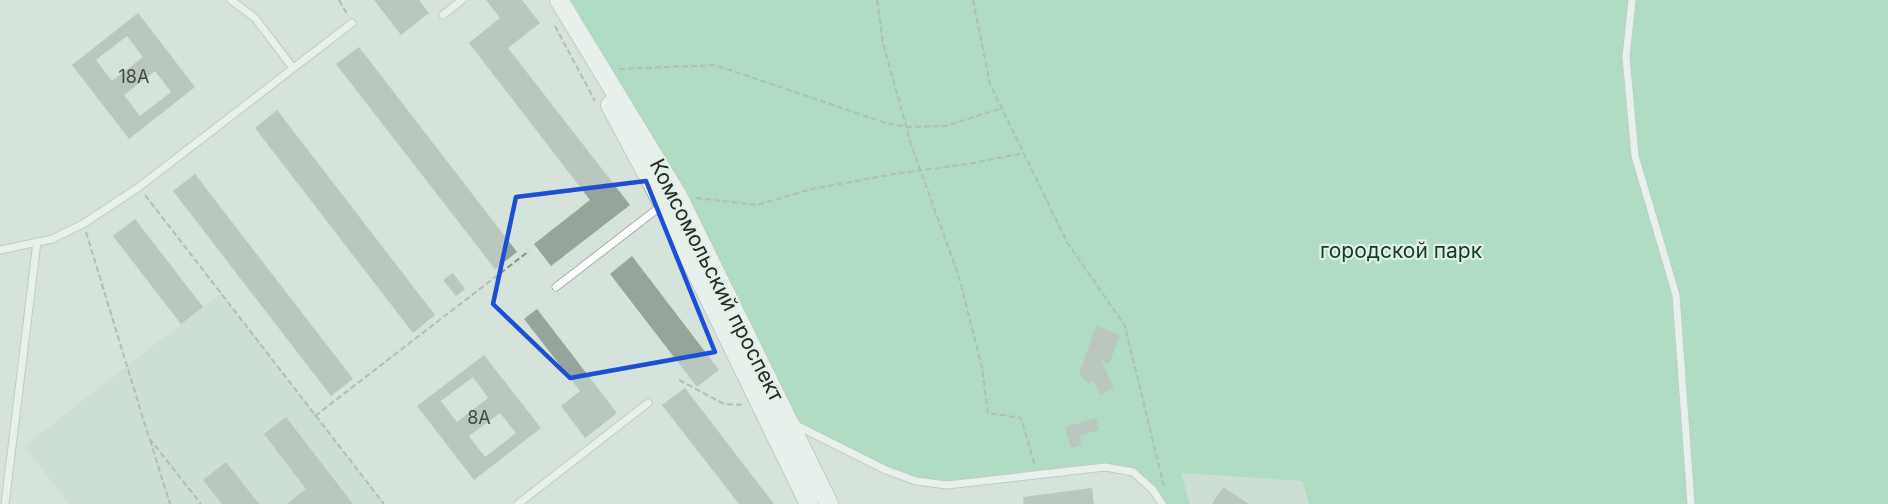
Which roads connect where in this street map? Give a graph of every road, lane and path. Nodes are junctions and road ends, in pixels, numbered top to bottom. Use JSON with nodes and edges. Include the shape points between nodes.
{"nodes":[{"id":1,"x":231,"y":0,"type":"edge"},
{"id":2,"x":339,"y":0,"type":"edge"},
{"id":3,"x":462,"y":0,"type":"edge"},
{"id":4,"x":554,"y":0,"type":"edge"},
{"id":5,"x":559,"y":0,"type":"edge"},
{"id":6,"x":877,"y":0,"type":"edge"},
{"id":7,"x":973,"y":0,"type":"edge"},
{"id":8,"x":1632,"y":0,"type":"edge"},
{"id":9,"x":443,"y":15,"type":"dead end"},
{"id":10,"x":352,"y":23,"type":"joint"},
{"id":11,"x":293,"y":68,"type":"junction"},
{"id":12,"x":602,"y":70,"type":"junction"},
{"id":13,"x":1002,"y":108,"type":"junction"},
{"id":14,"x":907,"y":127,"type":"junction"},
{"id":15,"x":1024,"y":153,"type":"junction"},
{"id":16,"x":921,"y":170,"type":"junction"},
{"id":17,"x":139,"y":188,"type":"junction"},
{"id":18,"x":670,"y":200,"type":"junction"},
{"id":19,"x":83,"y":224,"type":"junction"},
{"id":20,"x":37,"y":242,"type":"junction"},
{"id":21,"x":0,"y":250,"type":"edge"},
{"id":22,"x":529,"y":251,"type":"dead end"},
{"id":23,"x":556,"y":287,"type":"dead end"},
{"id":24,"x":679,"y":380,"type":"dead end"},
{"id":25,"x":648,"y":404,"type":"dead end"},
{"id":26,"x":748,"y":405,"type":"dead end"},
{"id":27,"x":315,"y":416,"type":"junction"},
{"id":28,"x":789,"y":422,"type":"junction"},
{"id":29,"x":149,"y":438,"type":"junction"},
{"id":30,"x":1038,"y":474,"type":"junction"},
{"id":31,"x":1165,"y":493,"type":"dead end"},
{"id":32,"x":5,"y":504,"type":"edge"},
{"id":33,"x":170,"y":504,"type":"edge"},
{"id":34,"x":201,"y":504,"type":"edge"},
{"id":35,"x":384,"y":504,"type":"edge"},
{"id":36,"x":518,"y":504,"type":"edge"},
{"id":37,"x":809,"y":504,"type":"edge"},
{"id":38,"x":829,"y":504,"type":"edge"},
{"id":39,"x":1162,"y":504,"type":"edge"},
{"id":40,"x":1691,"y":504,"type":"edge"}],
"edges":[{"from":1,"to":11,"type":"lane","via":[[255,18]]},
{"from":2,"to":10,"type":"path"},
{"from":3,"to":9,"type":"lane"},
{"from":4,"to":18,"type":"street","name":"Комсомольский проспект"},
{"from":5,"to":12,"type":"street","name":"Комсомольский проспект"},
{"from":6,"to":14,"type":"path","via":[[883,43]]},
{"from":7,"to":13,"type":"path","via":[[990,84]]},
{"from":8,"to":40,"type":"lane","via":[[1626,57],[1635,156],[1676,295]]},
{"from":10,"to":11,"type":"lane"},
{"from":11,"to":17,"type":"lane"},
{"from":12,"to":14,"type":"path","via":[[714,65]]},
{"from":12,"to":18,"type":"street","name":"Комсомольский проспект"},
{"from":13,"to":14,"type":"path","via":[[946,126]]},
{"from":13,"to":15,"type":"path"},
{"from":14,"to":16,"type":"path"},
{"from":15,"to":16,"type":"path"},
{"from":15,"to":31,"type":"path","via":[[1067,242],[1125,326]]},
{"from":16,"to":18,"type":"path","via":[[812,189],[757,205]]},
{"from":16,"to":30,"type":"path","via":[[959,278],[982,368],[988,413],[1021,418]]},
{"from":17,"to":19,"type":"lane"},
{"from":17,"to":27,"type":"path"},
{"from":18,"to":23,"type":"lane"},
{"from":18,"to":28,"type":"street","name":"Комсомольский проспект"},
{"from":18,"to":37,"type":"street","name":"Комсомольский проспект"},
{"from":19,"to":20,"type":"lane"},
{"from":19,"to":29,"type":"path"},
{"from":20,"to":21,"type":"lane"},
{"from":20,"to":32,"type":"lane"},
{"from":22,"to":27,"type":"path"},
{"from":24,"to":26,"type":"path","via":[[724,405]]},
{"from":25,"to":36,"type":"lane"},
{"from":27,"to":35,"type":"path"},
{"from":28,"to":30,"type":"lane","via":[[916,481],[947,485]]},
{"from":28,"to":38,"type":"street","name":"Комсомольский проспект"},
{"from":29,"to":33,"type":"path"},
{"from":29,"to":34,"type":"path"},
{"from":30,"to":39,"type":"lane","via":[[1105,467],[1133,472]]}]}
